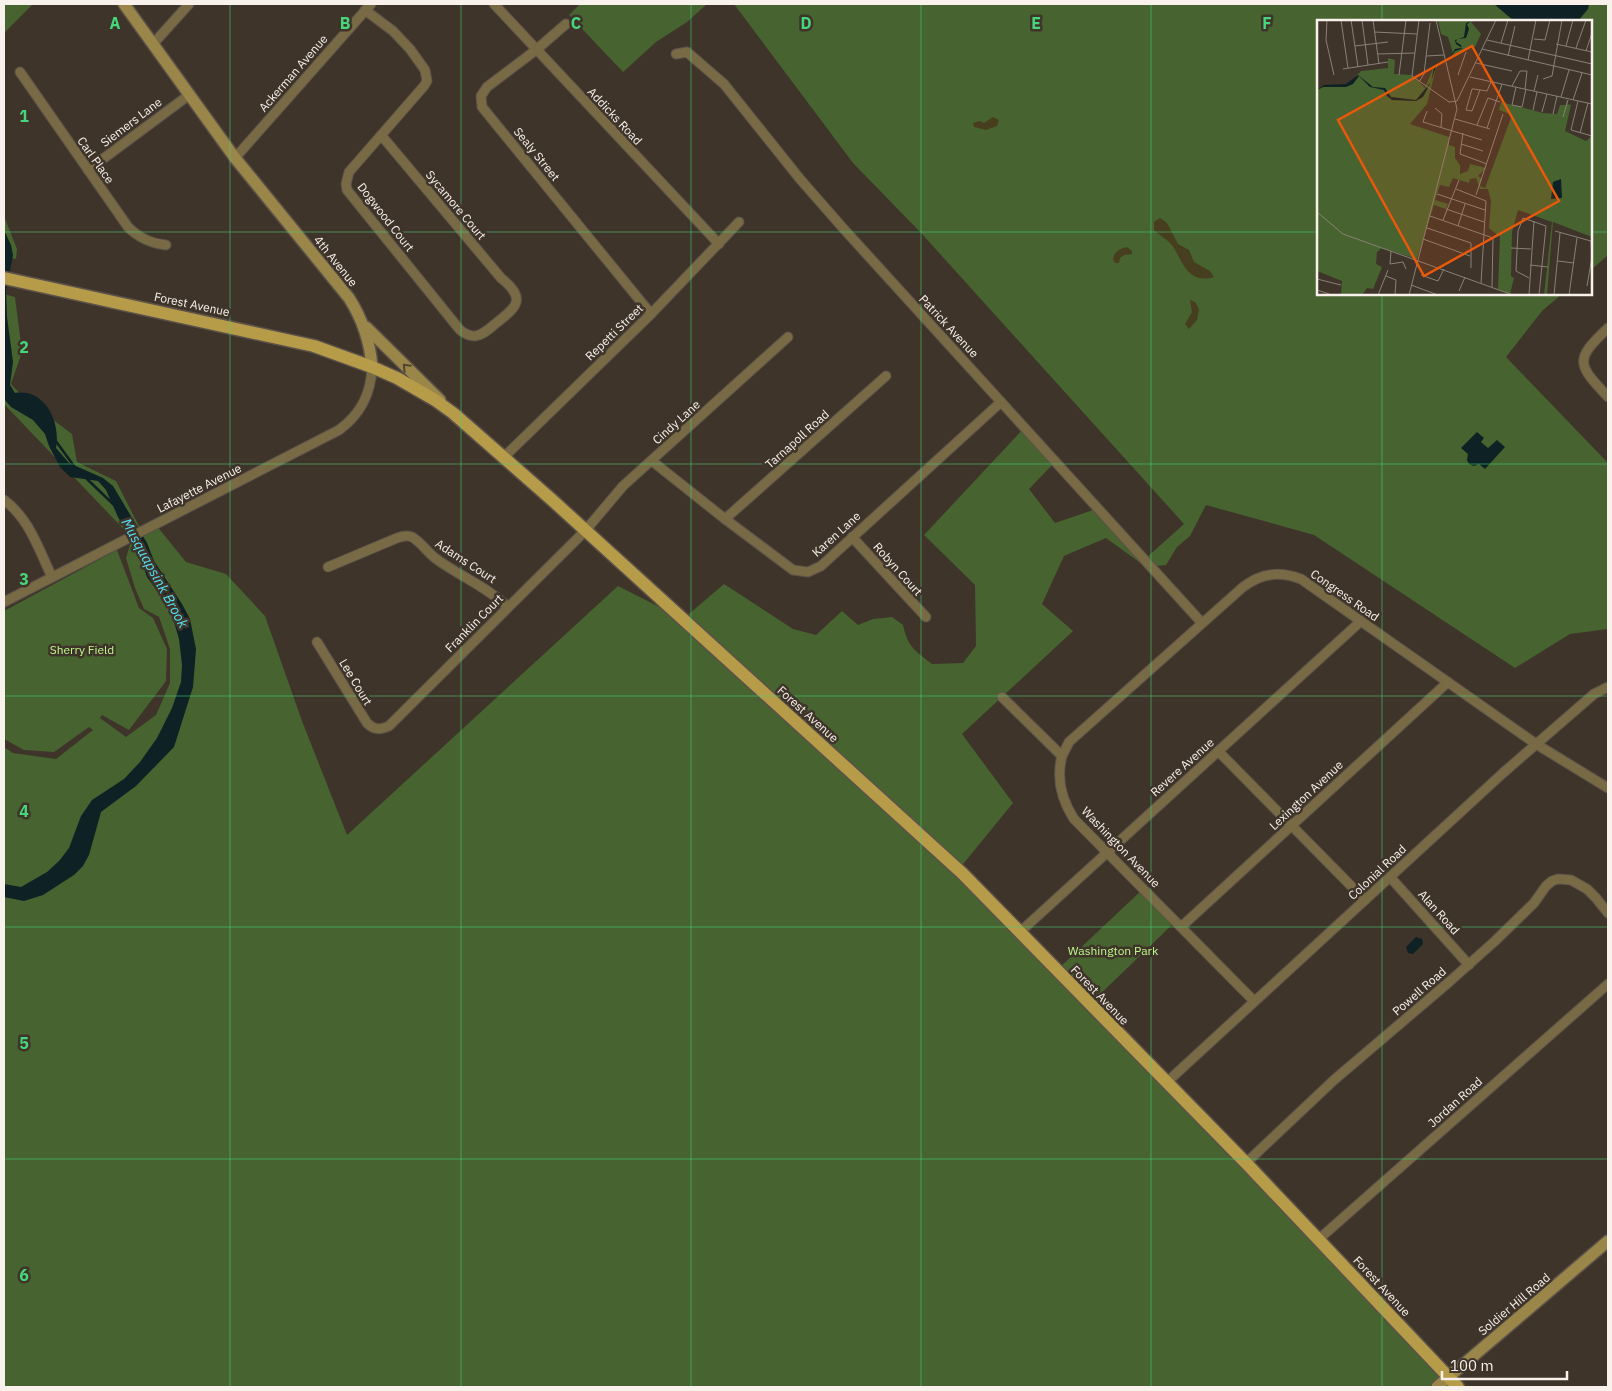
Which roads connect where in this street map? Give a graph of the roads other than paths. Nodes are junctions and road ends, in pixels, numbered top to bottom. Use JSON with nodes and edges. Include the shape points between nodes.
{"nodes":[{"id":1,"x":124,"y":4,"type":"edge"},
{"id":2,"x":189,"y":4,"type":"edge"},
{"id":3,"x":494,"y":4,"type":"edge"},
{"id":4,"x":368,"y":7,"type":"edge"},
{"id":5,"x":566,"y":24,"type":"dead end"},
{"id":6,"x":153,"y":44,"type":"junction"},
{"id":7,"x":536,"y":50,"type":"junction"},
{"id":8,"x":676,"y":54,"type":"dead end"},
{"id":9,"x":20,"y":72,"type":"dead end"},
{"id":10,"x":189,"y":95,"type":"junction"},
{"id":11,"x":381,"y":135,"type":"junction"},
{"id":12,"x":235,"y":158,"type":"junction"},
{"id":13,"x":88,"y":170,"type":"junction"},
{"id":14,"x":740,"y":222,"type":"dead end"},
{"id":15,"x":719,"y":244,"type":"junction"},
{"id":16,"x":166,"y":245,"type":"dead end"},
{"id":17,"x":4,"y":278,"type":"edge"},
{"id":18,"x":513,"y":289,"type":"joint"},
{"id":19,"x":651,"y":314,"type":"junction"},
{"id":20,"x":363,"y":324,"type":"junction"},
{"id":21,"x":1608,"y":328,"type":"edge"},
{"id":22,"x":788,"y":337,"type":"dead end"},
{"id":23,"x":372,"y":366,"type":"junction"},
{"id":24,"x":886,"y":376,"type":"dead end"},
{"id":25,"x":1608,"y":397,"type":"edge"},
{"id":26,"x":1001,"y":402,"type":"junction"},
{"id":27,"x":453,"y":413,"type":"junction"},
{"id":28,"x":504,"y":457,"type":"junction"},
{"id":29,"x":652,"y":461,"type":"junction"},
{"id":30,"x":4,"y":500,"type":"edge"},
{"id":31,"x":725,"y":519,"type":"junction"},
{"id":32,"x":585,"y":530,"type":"junction"},
{"id":33,"x":852,"y":537,"type":"junction"},
{"id":34,"x":328,"y":567,"type":"dead end"},
{"id":35,"x":52,"y":577,"type":"junction"},
{"id":36,"x":4,"y":602,"type":"edge"},
{"id":37,"x":508,"y":607,"type":"junction"},
{"id":38,"x":926,"y":617,"type":"dead end"},
{"id":39,"x":1361,"y":621,"type":"junction"},
{"id":40,"x":1202,"y":623,"type":"junction"},
{"id":41,"x":317,"y":642,"type":"dead end"},
{"id":42,"x":1448,"y":682,"type":"junction"},
{"id":43,"x":1608,"y":687,"type":"edge"},
{"id":44,"x":1002,"y":697,"type":"dead end"},
{"id":45,"x":379,"y":729,"type":"joint"},
{"id":46,"x":1536,"y":744,"type":"junction"},
{"id":47,"x":1218,"y":751,"type":"junction"},
{"id":48,"x":1062,"y":756,"type":"junction"},
{"id":49,"x":1608,"y":788,"type":"edge"},
{"id":50,"x":1292,"y":825,"type":"junction"},
{"id":51,"x":1107,"y":852,"type":"junction"},
{"id":52,"x":1390,"y":877,"type":"junction"},
{"id":53,"x":1365,"y":900,"type":"junction"},
{"id":54,"x":1608,"y":913,"type":"edge"},
{"id":55,"x":1181,"y":927,"type":"junction"},
{"id":56,"x":1020,"y":932,"type":"junction"},
{"id":57,"x":1468,"y":965,"type":"junction"},
{"id":58,"x":1608,"y":984,"type":"edge"},
{"id":59,"x":1254,"y":1001,"type":"junction"},
{"id":60,"x":1167,"y":1082,"type":"junction"},
{"id":61,"x":1246,"y":1163,"type":"junction"},
{"id":62,"x":1319,"y":1239,"type":"junction"},
{"id":63,"x":1608,"y":1241,"type":"edge"},
{"id":64,"x":1448,"y":1377,"type":"junction"},
{"id":65,"x":1437,"y":1387,"type":"edge"},
{"id":66,"x":1458,"y":1387,"type":"edge"}],
"edges":[{"from":1,"to":6,"type":"main road","name":"4th Avenue"},
{"from":2,"to":6,"type":"street"},
{"from":3,"to":7,"type":"street","name":"Addicks Road"},
{"from":4,"to":11,"type":"street","name":"Dogwood Court","via":[[405,43],[427,75],[424,86]]},
{"from":4,"to":12,"type":"street","name":"Ackerman Avenue"},
{"from":5,"to":7,"type":"street","name":"Sealy Street"},
{"from":6,"to":10,"type":"main road","name":"4th Avenue"},
{"from":7,"to":15,"type":"street","name":"Addicks Road"},
{"from":7,"to":19,"type":"street","name":"Sealy Street","via":[[486,87],[481,96],[482,107]]},
{"from":8,"to":26,"type":"street","name":"Patrick Avenue","via":[[687,52],[724,84],[818,200]]},
{"from":9,"to":13,"type":"street","name":"Carl Place"},
{"from":10,"to":12,"type":"main road","name":"4th Avenue"},
{"from":10,"to":13,"type":"street","name":"Siemers Lane"},
{"from":11,"to":18,"type":"street","name":"Sycamore Court"},
{"from":11,"to":18,"type":"street","name":"Dogwood Court","via":[[349,172],[347,190],[460,330],[470,336],[482,334],[512,312],[516,300]]},
{"from":12,"to":20,"type":"main road","name":"4th Avenue","via":[[349,298]]},
{"from":13,"to":16,"type":"street","name":"Carl Place","via":[[134,234]]},
{"from":14,"to":15,"type":"street","name":"Repetti Street"},
{"from":15,"to":19,"type":"street","name":"Repetti Street"},
{"from":17,"to":23,"type":"main road","name":"Forest Avenue","via":[[292,340]]},
{"from":19,"to":28,"type":"street","name":"Repetti Street"},
{"from":20,"to":23,"type":"main road","name":"4th Avenue"},
{"from":27,"to":20,"type":"main road","one_way":true},
{"from":21,"to":25,"type":"street","via":[[1589,346],[1584,367]]},
{"from":22,"to":29,"type":"street","name":"Cindy Lane"},
{"from":23,"to":27,"type":"main road","via":[[417,388]]},
{"from":23,"to":35,"type":"street","name":"Lafayette Avenue","via":[[365,401],[358,413],[339,430]]},
{"from":24,"to":31,"type":"street","name":"Tarnapoll Road"},
{"from":26,"to":33,"type":"street","name":"Karen Lane"},
{"from":26,"to":40,"type":"street","name":"Patrick Avenue"},
{"from":27,"to":28,"type":"main road"},
{"from":28,"to":32,"type":"main road"},
{"from":29,"to":31,"type":"street","name":"Karen Lane"},
{"from":29,"to":32,"type":"street","name":"Cindy Lane","via":[[624,486]]},
{"from":30,"to":35,"type":"street","via":[[25,522]]},
{"from":31,"to":33,"type":"street","name":"Karen Lane","via":[[767,552],[800,572],[814,570]]},
{"from":32,"to":37,"type":"street","name":"Franklin Court"},
{"from":32,"to":56,"type":"main road","name":"Forest Avenue","via":[[937,849]]},
{"from":33,"to":38,"type":"street","name":"Robyn Court"},
{"from":34,"to":37,"type":"street","name":"Adams Court","via":[[408,536],[433,556],[497,596]]},
{"from":35,"to":36,"type":"street","name":"Lafayette Avenue"},
{"from":37,"to":45,"type":"street","name":"Franklin Court","via":[[389,726]]},
{"from":39,"to":40,"type":"street","name":"Congress Road","via":[[1301,580],[1279,573],[1251,580]]},
{"from":39,"to":42,"type":"street","name":"Congress Road"},
{"from":39,"to":47,"type":"street","name":"Revere Avenue"},
{"from":40,"to":48,"type":"street","name":"Congress Road","via":[[1069,742]]},
{"from":41,"to":45,"type":"street","name":"Lee Court","via":[[367,723]]},
{"from":42,"to":46,"type":"street","name":"Congress Road"},
{"from":42,"to":50,"type":"street","name":"Lexington Avenue"},
{"from":43,"to":46,"type":"street","name":"Colonial Road","via":[[1594,694]]},
{"from":44,"to":48,"type":"street"},
{"from":46,"to":49,"type":"street","name":"Congress Road"},
{"from":46,"to":52,"type":"street","name":"Colonial Road"},
{"from":47,"to":50,"type":"street"},
{"from":47,"to":51,"type":"street","name":"Revere Avenue"},
{"from":48,"to":51,"type":"street","name":"Washington Avenue","via":[[1059,785],[1068,809]]},
{"from":50,"to":53,"type":"street"},
{"from":50,"to":55,"type":"street","name":"Lexington Avenue"},
{"from":51,"to":55,"type":"street","name":"Washington Avenue"},
{"from":51,"to":56,"type":"street","name":"Revere Avenue"},
{"from":52,"to":53,"type":"street","name":"Colonial Road"},
{"from":52,"to":57,"type":"street","name":"Alan Road"},
{"from":53,"to":59,"type":"street","name":"Colonial Road"},
{"from":54,"to":57,"type":"street","name":"Powell Road","via":[[1587,889],[1571,880],[1558,878],[1546,886],[1534,903]]},
{"from":55,"to":59,"type":"street","name":"Washington Avenue"},
{"from":56,"to":60,"type":"main road","name":"Forest Avenue"},
{"from":57,"to":61,"type":"street","name":"Powell Road","via":[[1334,1080]]},
{"from":58,"to":62,"type":"street","name":"Jordan Road"},
{"from":59,"to":60,"type":"street","name":"Colonial Road"},
{"from":60,"to":61,"type":"main road","name":"Forest Avenue"},
{"from":61,"to":62,"type":"main road","name":"Forest Avenue"},
{"from":62,"to":64,"type":"main road","name":"Forest Avenue"},
{"from":63,"to":64,"type":"main road","name":"Soldier Hill Road"},
{"from":64,"to":65,"type":"main road","name":"Soldier Hill Road"},
{"from":64,"to":66,"type":"main road","name":"Forest Avenue"}]}
